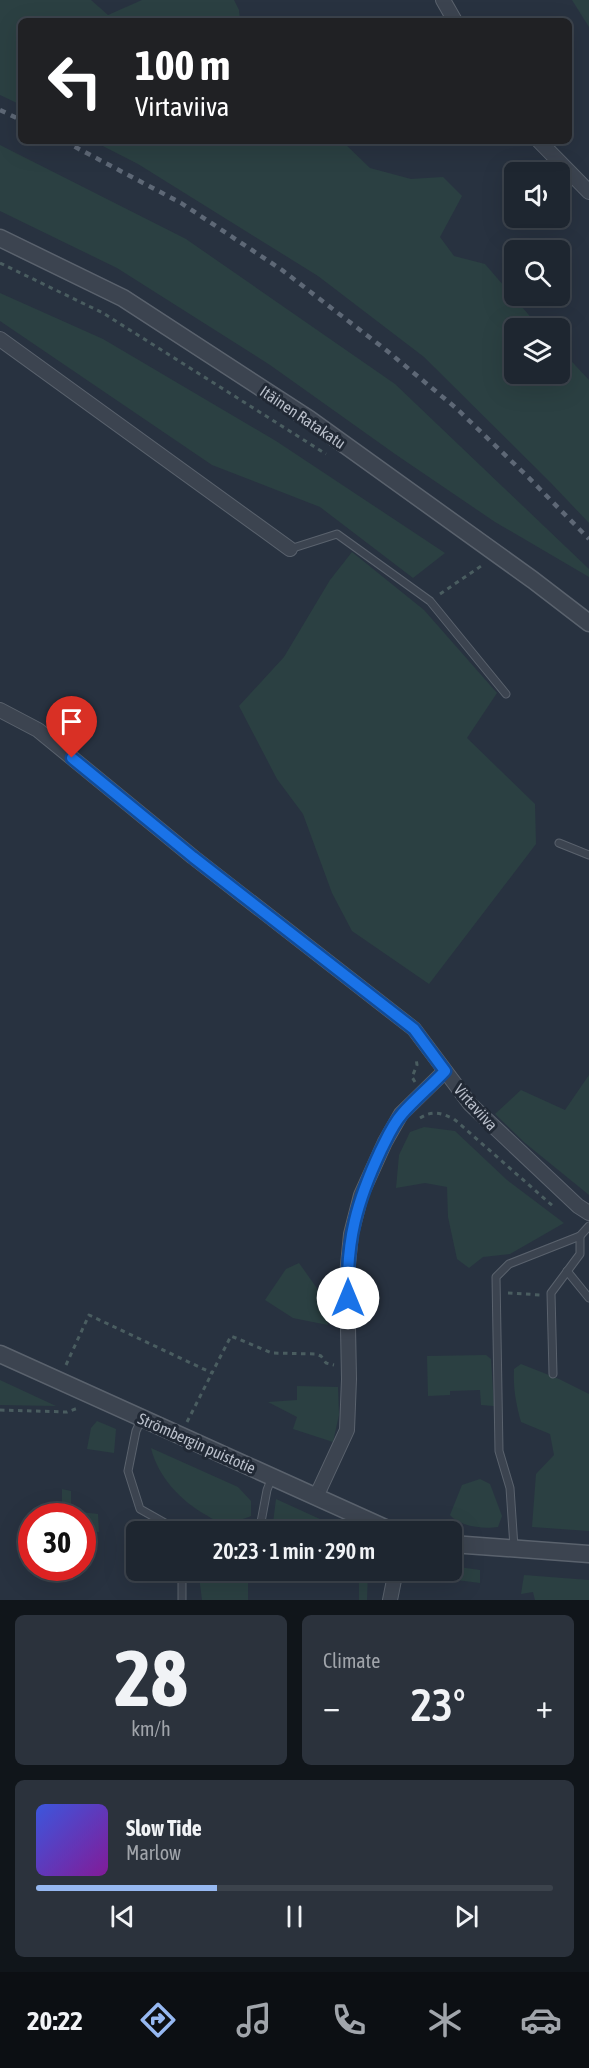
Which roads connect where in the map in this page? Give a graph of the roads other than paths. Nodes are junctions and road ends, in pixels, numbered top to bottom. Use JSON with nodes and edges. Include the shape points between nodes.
{"nodes":[{"id":1,"x":443,"y":0,"type":"edge"},
{"id":2,"x":453,"y":18,"type":"edge"},
{"id":3,"x":542,"y":144,"type":"edge"},
{"id":4,"x":589,"y":192,"type":"edge"},
{"id":5,"x":0,"y":238,"type":"edge"},
{"id":6,"x":0,"y":339,"type":"edge"},
{"id":7,"x":290,"y":549,"type":"joint"},
{"id":8,"x":589,"y":623,"type":"edge"},
{"id":9,"x":506,"y":694,"type":"dead end"},
{"id":10,"x":0,"y":710,"type":"edge"},
{"id":11,"x":559,"y":843,"type":"dead end"},
{"id":12,"x":589,"y":855,"type":"edge"},
{"id":13,"x":445,"y":1071,"type":"junction"},
{"id":14,"x":589,"y":1213,"type":"edge"},
{"id":15,"x":589,"y":1226,"type":"edge"},
{"id":16,"x":580,"y":1236,"type":"junction"},
{"id":17,"x":567,"y":1271,"type":"junction"},
{"id":18,"x":589,"y":1298,"type":"edge"},
{"id":19,"x":0,"y":1354,"type":"edge"},
{"id":20,"x":553,"y":1374,"type":"dead end"},
{"id":21,"x":142,"y":1418,"type":"junction"},
{"id":22,"x":272,"y":1477,"type":"junction"},
{"id":23,"x":316,"y":1497,"type":"junction"},
{"id":24,"x":161,"y":1521,"type":"edge"},
{"id":25,"x":261,"y":1521,"type":"edge"},
{"id":26,"x":386,"y":1521,"type":"edge"},
{"id":27,"x":462,"y":1539,"type":"edge"},
{"id":28,"x":514,"y":1549,"type":"junction"},
{"id":29,"x":589,"y":1554,"type":"edge"},
{"id":30,"x":182,"y":1581,"type":"edge"},
{"id":31,"x":394,"y":1581,"type":"edge"},
{"id":32,"x":182,"y":1600,"type":"edge"},
{"id":33,"x":390,"y":1600,"type":"edge"}],
"edges":[{"from":1,"to":2,"type":"street"},
{"from":3,"to":4,"type":"street"},
{"from":5,"to":8,"type":"street","name":"Itäinen Ratakatu","via":[[123,298],[309,419]]},
{"from":6,"to":7,"type":"street"},
{"from":7,"to":9,"type":"lane","via":[[337,534],[430,601]]},
{"from":10,"to":13,"type":"street","name":"Virtaviiva","via":[[38,730],[414,1029]]},
{"from":11,"to":12,"type":"lane"},
{"from":13,"to":14,"type":"street","name":"Virtaviiva","via":[[493,1128]]},
{"from":13,"to":23,"type":"street","via":[[401,1114],[361,1195],[351,1234],[347,1275],[347,1430]]},
{"from":15,"to":16,"type":"lane"},
{"from":16,"to":17,"type":"lane","via":[[580,1254]]},
{"from":16,"to":28,"type":"lane","via":[[509,1264],[496,1277],[499,1451],[510,1488]]},
{"from":17,"to":18,"type":"lane"},
{"from":17,"to":20,"type":"lane","via":[[551,1293]]},
{"from":19,"to":21,"type":"street","name":"Strömbergin puistotie"},
{"from":21,"to":22,"type":"street","name":"Strömbergin puistotie"},
{"from":21,"to":24,"type":"lane","via":[[128,1471],[140,1509]]},
{"from":22,"to":23,"type":"street","name":"Strömbergin puistotie"},
{"from":22,"to":25,"type":"lane"},
{"from":23,"to":26,"type":"street","name":"Strömbergin puistotie"},
{"from":27,"to":28,"type":"street"},
{"from":28,"to":29,"type":"street"},
{"from":30,"to":32,"type":"lane"},
{"from":31,"to":33,"type":"street"}]}
